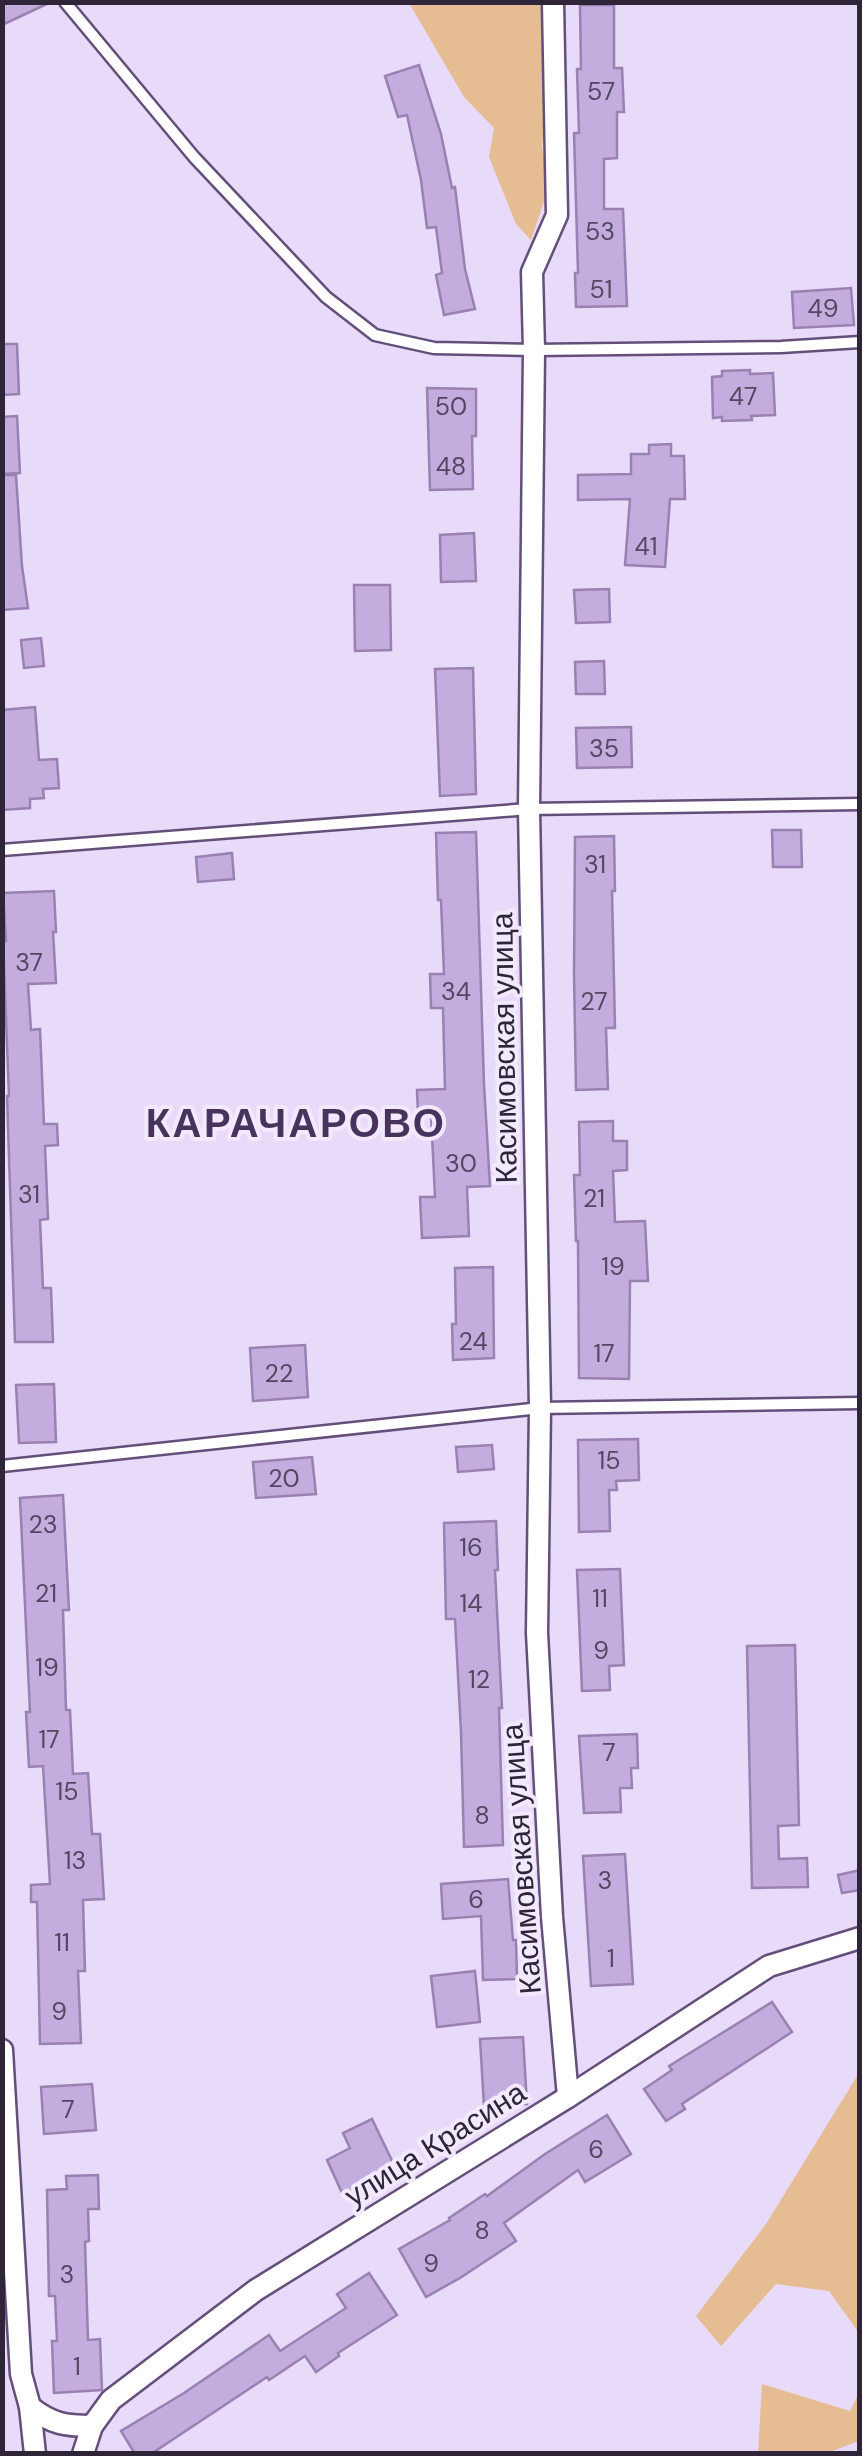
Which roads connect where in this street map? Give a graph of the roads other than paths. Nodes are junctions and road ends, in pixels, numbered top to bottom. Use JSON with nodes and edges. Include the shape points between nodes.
{"nodes":[{"id":1,"x":65,"y":2,"type":"edge"},
{"id":2,"x":553,"y":2,"type":"edge"},
{"id":3,"x":860,"y":342,"type":"edge"},
{"id":4,"x":534,"y":350,"type":"junction"},
{"id":5,"x":860,"y":804,"type":"edge"},
{"id":6,"x":529,"y":809,"type":"junction"},
{"id":7,"x":2,"y":850,"type":"edge"},
{"id":8,"x":860,"y":1403,"type":"edge"},
{"id":9,"x":540,"y":1408,"type":"junction"},
{"id":10,"x":2,"y":1466,"type":"edge"},
{"id":11,"x":860,"y":1938,"type":"edge"},
{"id":12,"x":2,"y":2050,"type":"edge"},
{"id":13,"x":568,"y":2098,"type":"junction"},
{"id":14,"x":30,"y":2408,"type":"junction"},
{"id":15,"x":92,"y":2426,"type":"junction"},
{"id":16,"x":36,"y":2454,"type":"edge"},
{"id":17,"x":82,"y":2454,"type":"edge"}],
"edges":[{"from":1,"to":4,"type":"lane","via":[[194,157],[326,297],[374,335],[434,348]]},
{"from":2,"to":4,"type":"street","name":"Касимовская улица","via":[[558,215],[532,272]]},
{"from":3,"to":4,"type":"lane"},
{"from":4,"to":6,"type":"street","name":"Касимовская улица"},
{"from":5,"to":6,"type":"lane"},
{"from":6,"to":7,"type":"lane"},
{"from":6,"to":9,"type":"street","name":"Касимовская улица"},
{"from":8,"to":9,"type":"lane"},
{"from":9,"to":10,"type":"lane"},
{"from":9,"to":13,"type":"street","name":"Касимовская улица","via":[[537,1633]]},
{"from":11,"to":13,"type":"street","name":"улица Красина","via":[[770,1966]]},
{"from":12,"to":14,"type":"street","via":[[20,2374]]},
{"from":13,"to":15,"type":"street","name":"улица Красина","via":[[256,2290],[111,2400]]},
{"from":14,"to":15,"type":"street","via":[[47,2420]]},
{"from":14,"to":16,"type":"street"},
{"from":15,"to":17,"type":"street","name":"улица Красина"}]}
